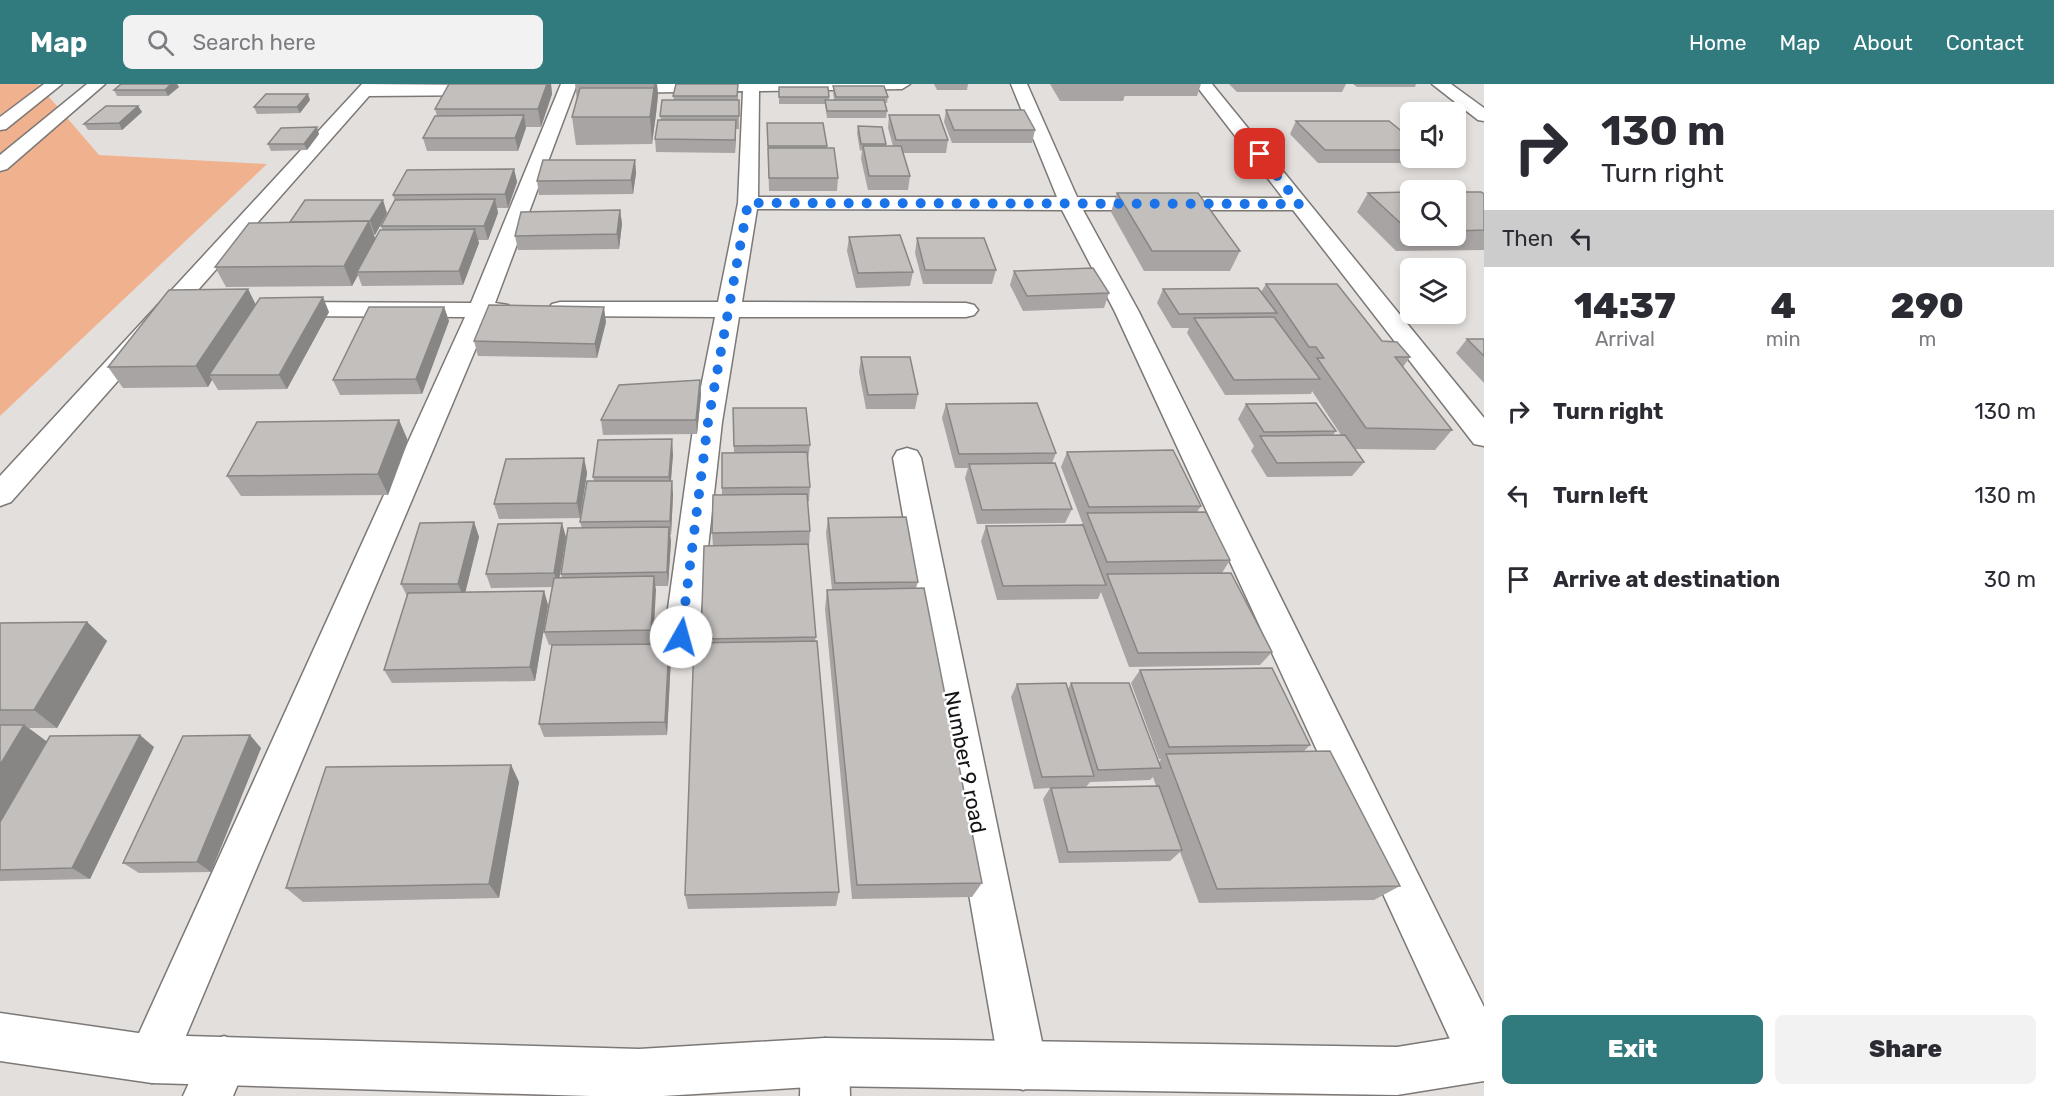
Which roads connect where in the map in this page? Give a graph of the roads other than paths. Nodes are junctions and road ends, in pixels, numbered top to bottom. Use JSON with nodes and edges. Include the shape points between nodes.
{"nodes":[{"id":1,"x":54,"y":84,"type":"edge"},
{"id":2,"x":97,"y":84,"type":"edge"},
{"id":3,"x":902,"y":84,"type":"edge"},
{"id":4,"x":1019,"y":84,"type":"edge"},
{"id":5,"x":1203,"y":84,"type":"edge"},
{"id":6,"x":1440,"y":84,"type":"edge"},
{"id":7,"x":751,"y":87,"type":"junction"},
{"id":8,"x":368,"y":88,"type":"edge"},
{"id":9,"x":574,"y":88,"type":"edge"},
{"id":10,"x":508,"y":90,"type":"edge"},
{"id":11,"x":1484,"y":116,"type":"edge"},
{"id":12,"x":0,"y":125,"type":"edge"},
{"id":13,"x":0,"y":165,"type":"edge"},
{"id":14,"x":748,"y":203,"type":"junction"},
{"id":15,"x":1070,"y":203,"type":"junction"},
{"id":16,"x":1299,"y":204,"type":"junction"},
{"id":17,"x":169,"y":309,"type":"junction"},
{"id":18,"x":193,"y":309,"type":"edge"},
{"id":19,"x":265,"y":309,"type":"edge"},
{"id":20,"x":728,"y":309,"type":"junction"},
{"id":21,"x":480,"y":310,"type":"junction"},
{"id":22,"x":966,"y":310,"type":"dead end"},
{"id":23,"x":1484,"y":437,"type":"edge"},
{"id":24,"x":907,"y":458,"type":"dead end"},
{"id":25,"x":0,"y":495,"type":"edge"},
{"id":26,"x":681,"y":637,"type":"dead end"},
{"id":27,"x":0,"y":1037,"type":"edge"},
{"id":28,"x":1483,"y":1057,"type":"edge"},
{"id":29,"x":152,"y":1059,"type":"junction"},
{"id":30,"x":1023,"y":1066,"type":"junction"},
{"id":31,"x":216,"y":1078,"type":"edge"},
{"id":32,"x":825,"y":1079,"type":"edge"},
{"id":33,"x":1401,"y":1084,"type":"edge"}],
"edges":[{"from":1,"to":12,"type":"street"},
{"from":2,"to":13,"type":"street"},
{"from":3,"to":7,"type":"street"},
{"from":4,"to":15,"type":"street"},
{"from":5,"to":16,"type":"street"},
{"from":6,"to":11,"type":"street"},
{"from":7,"to":9,"type":"street"},
{"from":7,"to":14,"type":"street"},
{"from":8,"to":10,"type":"street"},
{"from":8,"to":17,"type":"street"},
{"from":9,"to":21,"type":"street"},
{"from":14,"to":15,"type":"street"},
{"from":14,"to":20,"type":"street"},
{"from":15,"to":16,"type":"street"},
{"from":15,"to":28,"type":"street","via":[[1132,323]]},
{"from":16,"to":23,"type":"street"},
{"from":17,"to":18,"type":"street"},
{"from":17,"to":25,"type":"street"},
{"from":19,"to":21,"type":"street"},
{"from":20,"to":21,"type":"street"},
{"from":20,"to":22,"type":"street"},
{"from":20,"to":26,"type":"street","via":[[708,422]]},
{"from":21,"to":29,"type":"street"},
{"from":24,"to":30,"type":"street","name":"Number 9 road"},
{"from":27,"to":29,"type":"street"},
{"from":28,"to":33,"type":"street"},
{"from":29,"to":31,"type":"street"},
{"from":30,"to":32,"type":"street"},
{"from":30,"to":33,"type":"street"},
{"from":31,"to":32,"type":"street","via":[[639,1073]]}]}
